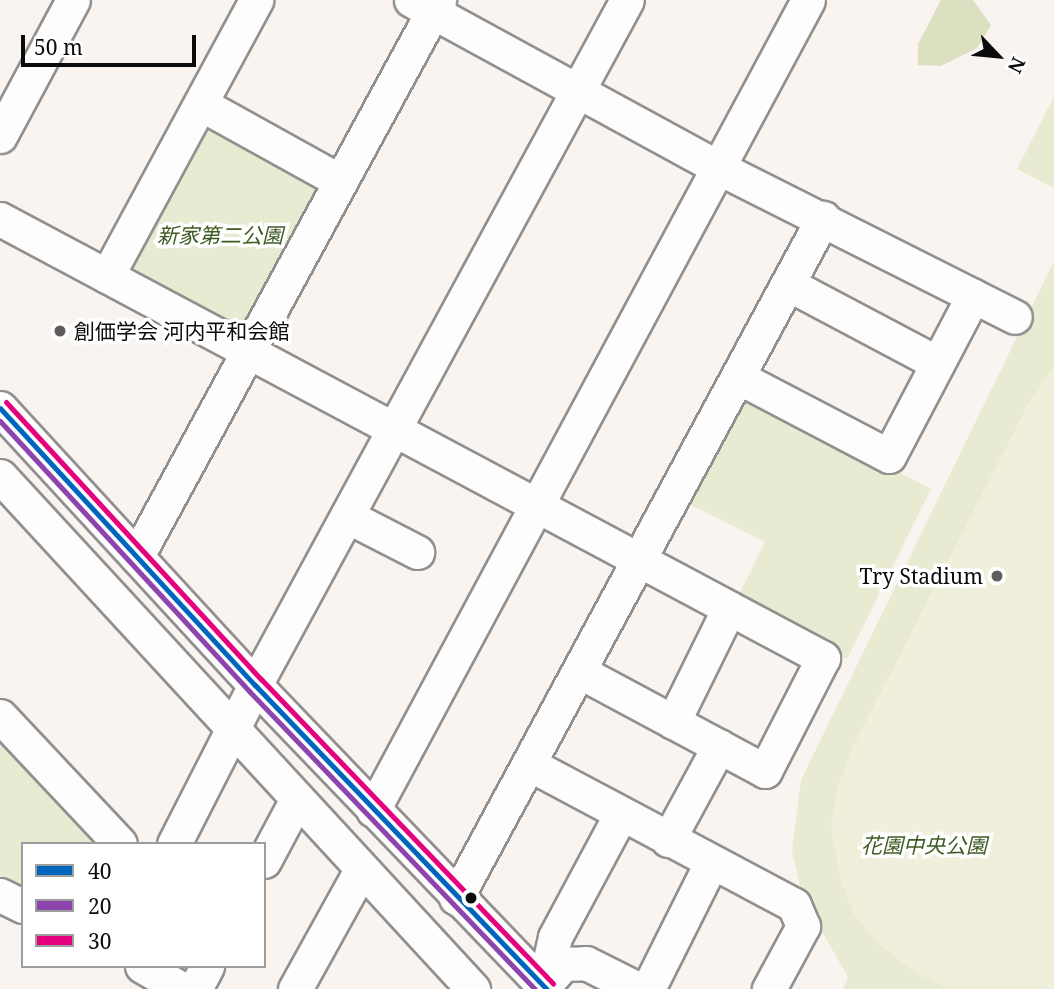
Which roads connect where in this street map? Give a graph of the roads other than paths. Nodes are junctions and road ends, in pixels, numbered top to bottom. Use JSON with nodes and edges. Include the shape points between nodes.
{"nodes":[{"id":1,"x":72,"y":0,"type":"edge"},
{"id":2,"x":256,"y":0,"type":"edge"},
{"id":3,"x":627,"y":0,"type":"edge"},
{"id":4,"x":808,"y":0,"type":"edge"},
{"id":5,"x":428,"y":4,"type":"edge"},
{"id":6,"x":578,"y":92,"type":"junction"},
{"id":7,"x":201,"y":104,"type":"junction"},
{"id":8,"x":0,"y":136,"type":"edge"},
{"id":9,"x":719,"y":168,"type":"junction"},
{"id":10,"x":340,"y":181,"type":"junction"},
{"id":11,"x":822,"y":218,"type":"junction"},
{"id":12,"x":0,"y":219,"type":"edge"},
{"id":13,"x":107,"y":276,"type":"junction"},
{"id":14,"x":788,"y":285,"type":"junction"},
{"id":15,"x":973,"y":296,"type":"junction"},
{"id":16,"x":1015,"y":317,"type":"dead end"},
{"id":17,"x":247,"y":352,"type":"junction"},
{"id":18,"x":937,"y":363,"type":"junction"},
{"id":19,"x":738,"y":377,"type":"junction"},
{"id":20,"x":0,"y":408,"type":"edge"},
{"id":21,"x":393,"y":429,"type":"junction"},
{"id":22,"x":0,"y":476,"type":"edge"},
{"id":23,"x":536,"y":507,"type":"junction"},
{"id":24,"x":347,"y":516,"type":"junction"},
{"id":25,"x":417,"y":552,"type":"dead end"},
{"id":26,"x":137,"y":556,"type":"junction"},
{"id":27,"x":638,"y":561,"type":"junction"},
{"id":28,"x":729,"y":608,"type":"junction"},
{"id":29,"x":580,"y":672,"type":"junction"},
{"id":30,"x":255,"y":685,"type":"junction"},
{"id":31,"x":0,"y":716,"type":"edge"},
{"id":32,"x":673,"y":722,"type":"junction"},
{"id":33,"x":234,"y":729,"type":"junction"},
{"id":34,"x":719,"y":746,"type":"junction"},
{"id":35,"x":529,"y":764,"type":"junction"},
{"id":36,"x":298,"y":799,"type":"junction"},
{"id":37,"x":373,"y":810,"type":"junction"},
{"id":38,"x":621,"y":814,"type":"junction"},
{"id":39,"x":668,"y":840,"type":"junction"},
{"id":40,"x":118,"y":842,"type":"edge"},
{"id":41,"x":175,"y":842,"type":"edge"},
{"id":42,"x":266,"y":857,"type":"edge"},
{"id":43,"x":712,"y":863,"type":"junction"},
{"id":44,"x":361,"y":870,"type":"junction"},
{"id":45,"x":0,"y":895,"type":"edge"},
{"id":46,"x":456,"y":898,"type":"junction"},
{"id":47,"x":21,"y":905,"type":"edge"},
{"id":48,"x":145,"y":968,"type":"edge"},
{"id":49,"x":206,"y":968,"type":"edge"},
{"id":50,"x":545,"y":987,"type":"edge"},
{"id":51,"x":182,"y":989,"type":"edge"},
{"id":52,"x":195,"y":989,"type":"edge"},
{"id":53,"x":295,"y":989,"type":"edge"},
{"id":54,"x":472,"y":989,"type":"edge"},
{"id":55,"x":638,"y":989,"type":"edge"},
{"id":56,"x":648,"y":989,"type":"edge"},
{"id":57,"x":769,"y":989,"type":"edge"}],
"edges":[{"from":1,"to":8,"type":"street"},
{"from":2,"to":7,"type":"street"},
{"from":3,"to":6,"type":"street"},
{"from":4,"to":9,"type":"street"},
{"from":5,"to":6,"type":"street"},
{"from":5,"to":10,"type":"street"},
{"from":6,"to":9,"type":"street"},
{"from":6,"to":21,"type":"street"},
{"from":7,"to":10,"type":"street"},
{"from":7,"to":13,"type":"street"},
{"from":9,"to":11,"type":"street"},
{"from":9,"to":23,"type":"street"},
{"from":10,"to":17,"type":"street"},
{"from":11,"to":14,"type":"street"},
{"from":11,"to":15,"type":"street"},
{"from":12,"to":13,"type":"street"},
{"from":13,"to":17,"type":"street"},
{"from":14,"to":18,"type":"street"},
{"from":14,"to":19,"type":"street"},
{"from":15,"to":16,"type":"street"},
{"from":15,"to":18,"type":"street"},
{"from":17,"to":21,"type":"street"},
{"from":17,"to":26,"type":"street"},
{"from":18,"to":19,"type":"street","via":[[889,456]]},
{"from":19,"to":27,"type":"street"},
{"from":20,"to":26,"type":"street"},
{"from":21,"to":23,"type":"street"},
{"from":21,"to":24,"type":"street"},
{"from":22,"to":33,"type":"street"},
{"from":23,"to":27,"type":"street"},
{"from":23,"to":37,"type":"street"},
{"from":24,"to":25,"type":"street"},
{"from":24,"to":30,"type":"street"},
{"from":26,"to":30,"type":"street"},
{"from":27,"to":28,"type":"street"},
{"from":27,"to":29,"type":"street"},
{"from":28,"to":32,"type":"street"},
{"from":28,"to":34,"type":"street","via":[[823,658],[765,771]]},
{"from":29,"to":32,"type":"street"},
{"from":29,"to":35,"type":"street"},
{"from":30,"to":33,"type":"street"},
{"from":30,"to":37,"type":"street"},
{"from":31,"to":40,"type":"street"},
{"from":32,"to":34,"type":"street"},
{"from":33,"to":36,"type":"street"},
{"from":33,"to":41,"type":"street"},
{"from":34,"to":39,"type":"street"},
{"from":35,"to":38,"type":"street"},
{"from":35,"to":46,"type":"street"},
{"from":36,"to":42,"type":"street"},
{"from":36,"to":44,"type":"street"},
{"from":37,"to":46,"type":"street"},
{"from":38,"to":39,"type":"street"},
{"from":38,"to":50,"type":"street","via":[[555,937]]},
{"from":39,"to":43,"type":"street"},
{"from":43,"to":56,"type":"street"},
{"from":43,"to":57,"type":"street","via":[[794,905],[803,926]]},
{"from":44,"to":53,"type":"street"},
{"from":44,"to":54,"type":"street"},
{"from":45,"to":47,"type":"street"},
{"from":46,"to":50,"type":"street"},
{"from":48,"to":51,"type":"street"},
{"from":49,"to":52,"type":"street"},
{"from":50,"to":55,"type":"street","via":[[563,964],[586,963]]}]}
